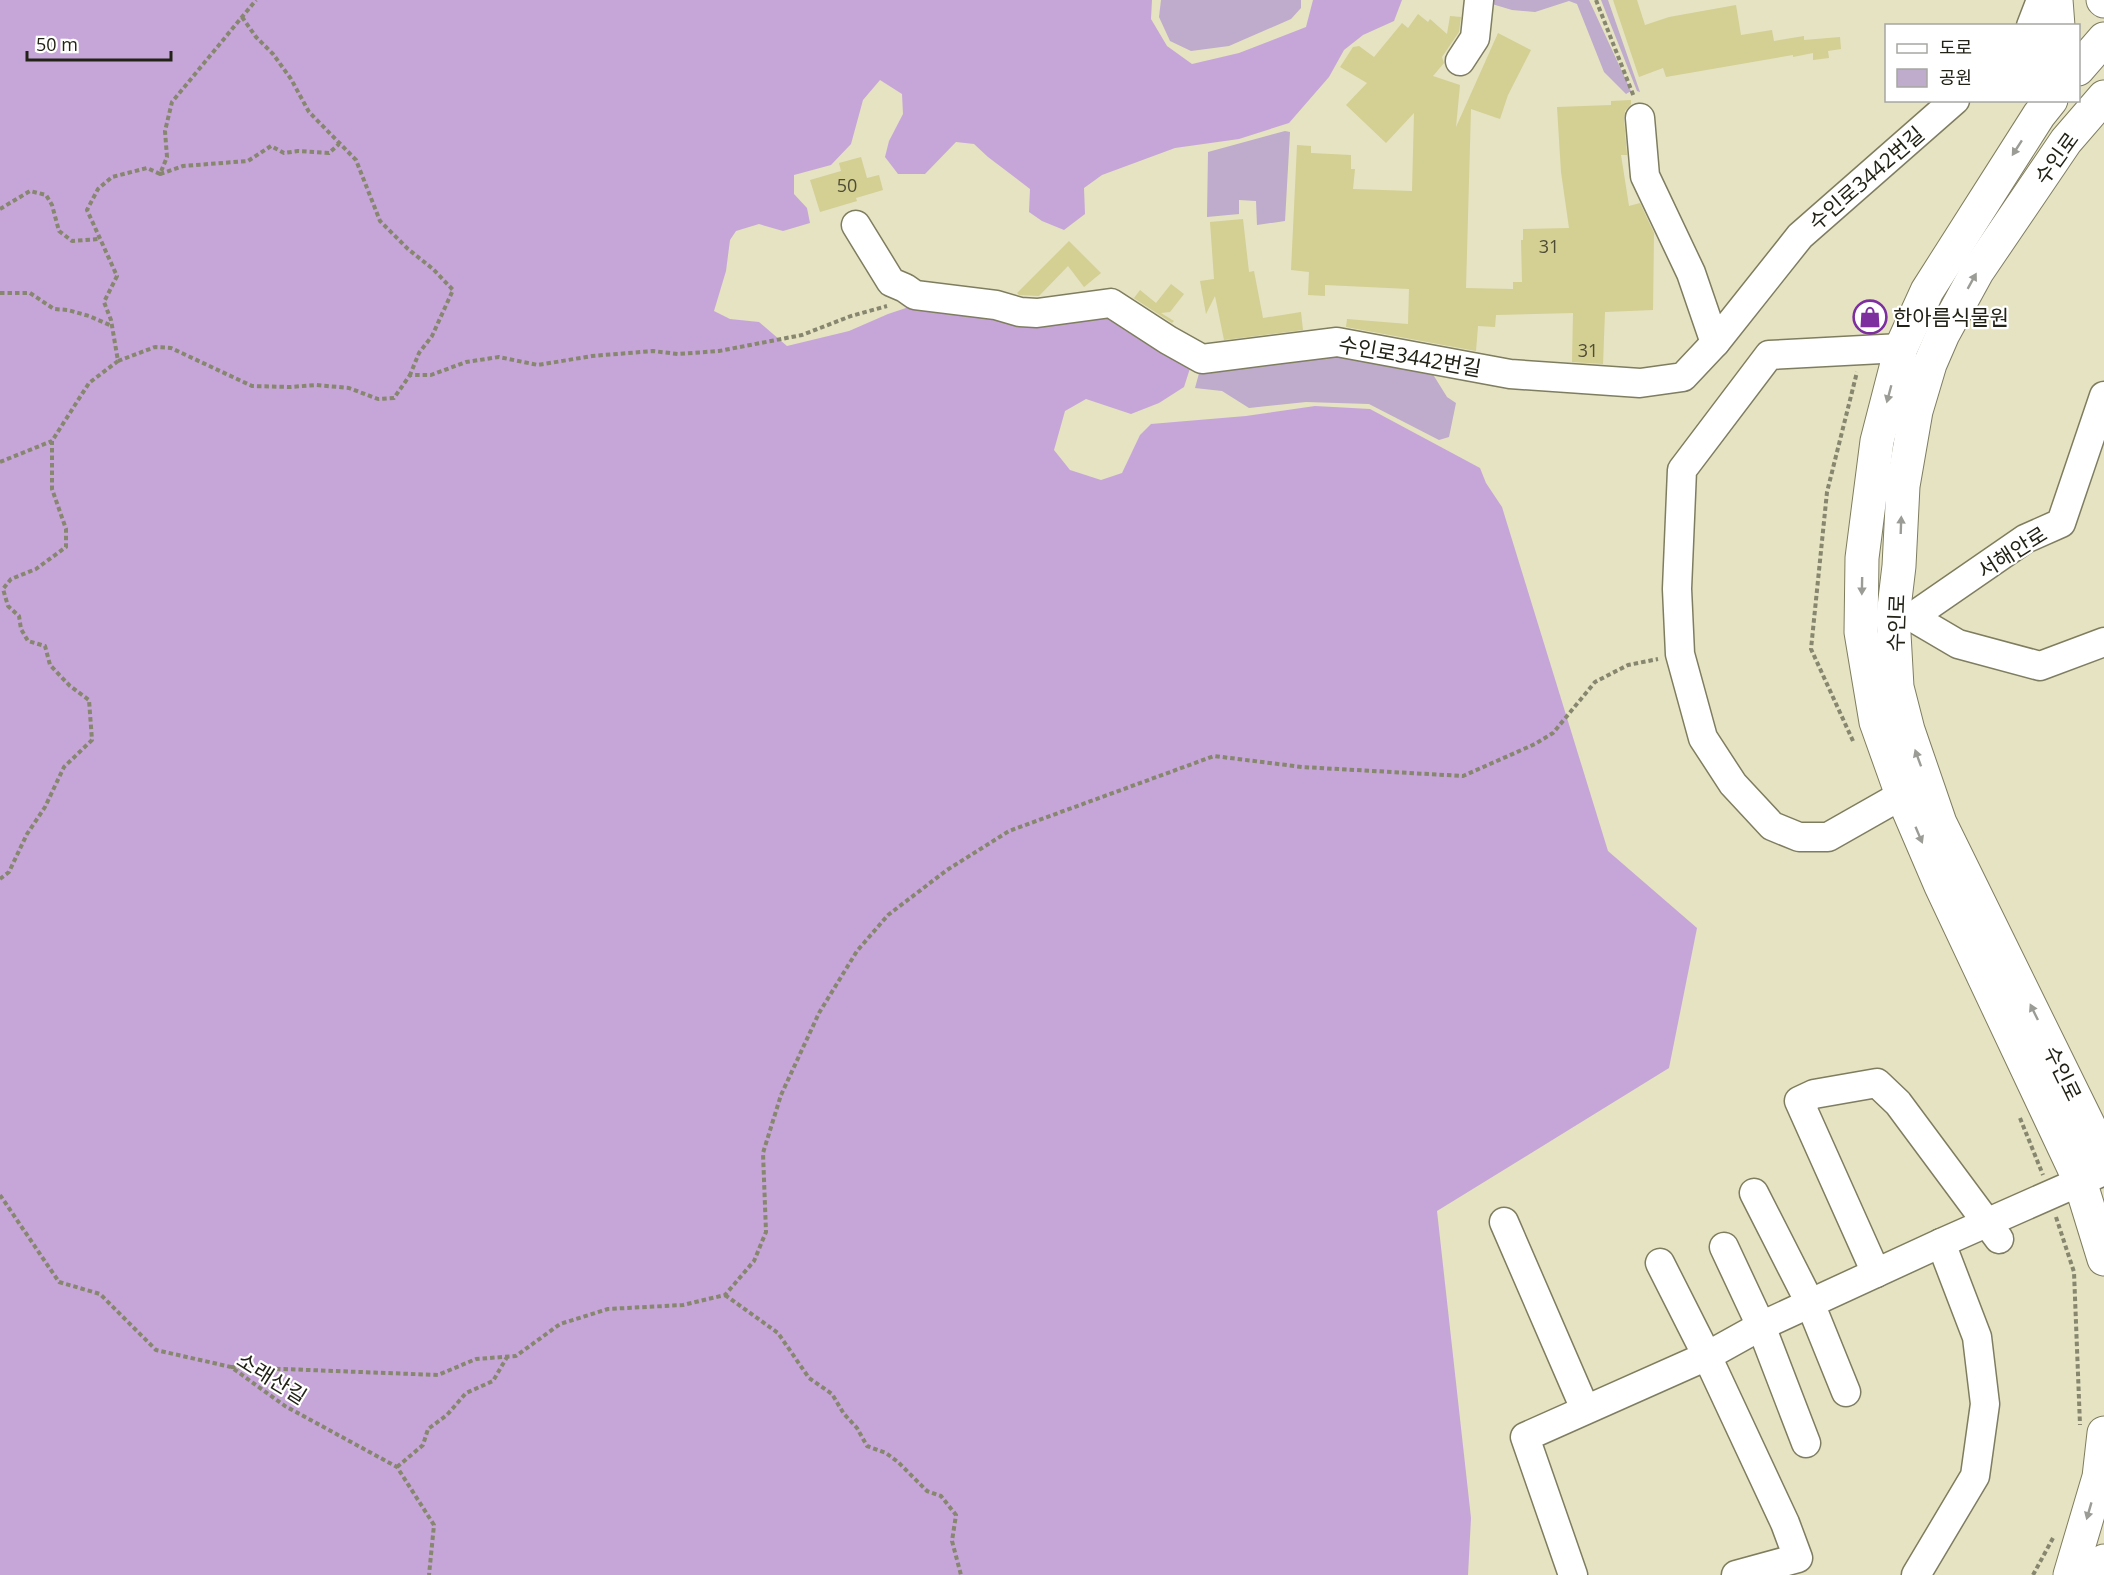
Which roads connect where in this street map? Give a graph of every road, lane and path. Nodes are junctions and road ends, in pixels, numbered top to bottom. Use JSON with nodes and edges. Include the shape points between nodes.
{"nodes":[{"id":1,"x":256,"y":0,"type":"edge"},
{"id":2,"x":1479,"y":0,"type":"edge"},
{"id":3,"x":1596,"y":0,"type":"edge"},
{"id":4,"x":242,"y":18,"type":"junction"},
{"id":5,"x":2104,"y":39,"type":"edge"},
{"id":6,"x":1460,"y":61,"type":"dead end"},
{"id":7,"x":2080,"y":68,"type":"edge"},
{"id":8,"x":2104,"y":97,"type":"edge"},
{"id":9,"x":1953,"y":102,"type":"edge"},
{"id":10,"x":2044,"y":105,"type":"edge"},
{"id":11,"x":1640,"y":118,"type":"joint"},
{"id":12,"x":2104,"y":123,"type":"edge"},
{"id":13,"x":2066,"y":141,"type":"junction"},
{"id":14,"x":339,"y":144,"type":"junction"},
{"id":15,"x":160,"y":174,"type":"junction"},
{"id":16,"x":0,"y":209,"type":"edge"},
{"id":17,"x":856,"y":225,"type":"dead end"},
{"id":18,"x":99,"y":239,"type":"junction"},
{"id":19,"x":0,"y":293,"type":"edge"},
{"id":20,"x":915,"y":295,"type":"junction"},
{"id":21,"x":112,"y":326,"type":"junction"},
{"id":22,"x":1714,"y":343,"type":"junction"},
{"id":23,"x":1901,"y":348,"type":"junction"},
{"id":24,"x":118,"y":361,"type":"junction"},
{"id":25,"x":410,"y":375,"type":"junction"},
{"id":26,"x":2104,"y":396,"type":"edge"},
{"id":27,"x":52,"y":441,"type":"junction"},
{"id":28,"x":0,"y":462,"type":"edge"},
{"id":29,"x":1903,"y":617,"type":"junction"},
{"id":30,"x":2104,"y":642,"type":"edge"},
{"id":31,"x":1680,"y":654,"type":"junction"},
{"id":32,"x":1902,"y":795,"type":"junction"},
{"id":33,"x":0,"y":879,"type":"edge"},
{"id":34,"x":2104,"y":1160,"type":"edge"},
{"id":35,"x":2092,"y":1176,"type":"edge"},
{"id":36,"x":1754,"y":1193,"type":"dead end"},
{"id":37,"x":0,"y":1195,"type":"edge"},
{"id":38,"x":1503,"y":1222,"type":"dead end"},
{"id":39,"x":1992,"y":1231,"type":"junction"},
{"id":40,"x":1941,"y":1243,"type":"junction"},
{"id":41,"x":1724,"y":1247,"type":"dead end"},
{"id":42,"x":2104,"y":1259,"type":"edge"},
{"id":43,"x":1660,"y":1263,"type":"dead end"},
{"id":44,"x":1876,"y":1273,"type":"junction"},
{"id":45,"x":725,"y":1295,"type":"junction"},
{"id":46,"x":1810,"y":1303,"type":"junction"},
{"id":47,"x":1761,"y":1326,"type":"junction"},
{"id":48,"x":1707,"y":1356,"type":"junction"},
{"id":49,"x":507,"y":1357,"type":"junction"},
{"id":50,"x":231,"y":1367,"type":"junction"},
{"id":51,"x":1846,"y":1392,"type":"dead end"},
{"id":52,"x":1585,"y":1409,"type":"junction"},
{"id":53,"x":2104,"y":1433,"type":"edge"},
{"id":54,"x":1806,"y":1443,"type":"dead end"},
{"id":55,"x":397,"y":1467,"type":"junction"},
{"id":56,"x":2104,"y":1561,"type":"edge"},
{"id":57,"x":1798,"y":1566,"type":"edge"},
{"id":58,"x":429,"y":1575,"type":"edge"},
{"id":59,"x":961,"y":1575,"type":"edge"},
{"id":60,"x":1573,"y":1575,"type":"edge"},
{"id":61,"x":1736,"y":1575,"type":"edge"},
{"id":62,"x":1916,"y":1575,"type":"edge"},
{"id":63,"x":2070,"y":1575,"type":"edge"},
{"id":64,"x":2098,"y":1575,"type":"edge"}],
"edges":[{"from":1,"to":4,"type":"path"},
{"from":2,"to":6,"type":"street","via":[[1475,38]]},
{"from":3,"to":11,"type":"path"},
{"from":4,"to":14,"type":"path","via":[[291,79],[309,112]]},
{"from":4,"to":15,"type":"path","via":[[172,102],[165,131],[167,157]]},
{"from":5,"to":7,"type":"main road"},
{"from":8,"to":13,"type":"main road","name":"수인로"},
{"from":9,"to":22,"type":"street","name":"수인로3442번길","via":[[1800,236]]},
{"from":10,"to":23,"type":"main road","name":"수인로","one_way":true,"via":[[1927,291]]},
{"from":11,"to":22,"type":"street","via":[[1646,176],[1691,273]]},
{"from":12,"to":13,"type":"main road"},
{"from":29,"to":13,"type":"main road","name":"수인로","one_way":true,"via":[[1899,566],[1903,486],[1916,411],[1930,364],[1977,272]]},
{"from":14,"to":15,"type":"path","via":[[329,153],[284,153],[271,146],[249,161],[183,166]]},
{"from":14,"to":25,"type":"path","via":[[356,160],[380,221],[453,290]]},
{"from":15,"to":18,"type":"path","via":[[147,168],[125,173],[112,177],[98,189],[87,210]]},
{"from":16,"to":18,"type":"path","via":[[30,191],[46,195],[59,231],[72,241]]},
{"from":17,"to":20,"type":"street","name":"수인로3442번길","via":[[891,282]]},
{"from":18,"to":21,"type":"path","via":[[117,276],[104,302]]},
{"from":19,"to":21,"type":"path","via":[[30,293],[54,309],[89,316]]},
{"from":20,"to":22,"type":"street","name":"수인로3442번길","via":[[1037,313],[1111,303],[1202,359],[1337,342],[1510,374],[1640,383],[1683,377]]},
{"from":20,"to":25,"type":"path","via":[[802,334],[719,351],[653,351],[538,365],[499,357],[466,362],[431,375]]},
{"from":21,"to":24,"type":"path"},
{"from":23,"to":31,"type":"street","via":[[1768,355],[1682,470],[1677,590]]},
{"from":23,"to":32,"type":"main road","name":"수인로","one_way":true,"via":[[1877,441],[1862,558],[1861,632],[1876,722]]},
{"from":24,"to":25,"type":"path","via":[[155,346],[171,348],[252,386],[349,388],[378,399],[394,398]]},
{"from":24,"to":27,"type":"path","via":[[89,383]]},
{"from":26,"to":29,"type":"street","name":"서해안로","via":[[2061,523],[2025,539]]},
{"from":27,"to":28,"type":"path"},
{"from":27,"to":33,"type":"path","via":[[52,489],[66,530],[66,547],[36,569],[11,579],[3,589],[28,641],[45,646],[50,665],[90,700],[92,740],[64,767],[9,872]]},
{"from":29,"to":30,"type":"street","via":[[1959,644],[2040,666]]},
{"from":34,"to":29,"type":"main road","name":"수인로","one_way":true,"via":[[1940,823],[1897,687]]},
{"from":31,"to":32,"type":"street","via":[[1703,738],[1733,784],[1772,826],[1799,837],[1828,837]]},
{"from":31,"to":45,"type":"path","via":[[1628,665],[1595,682],[1553,733],[1463,776],[1302,767],[1214,756],[1009,831],[947,870],[888,915],[856,951],[819,1012],[781,1095],[763,1153],[766,1232],[754,1261]]},
{"from":32,"to":35,"type":"main road","name":"수인로","one_way":true,"via":[[1941,886]]},
{"from":35,"to":39,"type":"street"},
{"from":35,"to":42,"type":"main road","name":"수인로"},
{"from":36,"to":46,"type":"street"},
{"from":37,"to":50,"type":"path","name":"소래산길","via":[[59,1282],[100,1294],[156,1350]]},
{"from":38,"to":52,"type":"street"},
{"from":39,"to":40,"type":"street"},
{"from":39,"to":44,"type":"street","via":[[1898,1103],[1876,1083],[1814,1094],[1799,1101]]},
{"from":40,"to":44,"type":"street"},
{"from":40,"to":62,"type":"street","via":[[1977,1337],[1985,1404],[1975,1476]]},
{"from":41,"to":47,"type":"street"},
{"from":43,"to":48,"type":"street"},
{"from":44,"to":46,"type":"street"},
{"from":45,"to":49,"type":"path","via":[[682,1305],[608,1309],[560,1324],[516,1356]]},
{"from":45,"to":59,"type":"path","via":[[778,1333],[809,1378],[832,1394],[867,1446],[886,1453],[927,1491],[941,1496],[956,1515],[952,1541]]},
{"from":46,"to":47,"type":"street"},
{"from":46,"to":51,"type":"street"},
{"from":47,"to":48,"type":"street"},
{"from":47,"to":54,"type":"street"},
{"from":48,"to":52,"type":"street"},
{"from":48,"to":57,"type":"street","via":[[1785,1524]]},
{"from":49,"to":50,"type":"path","via":[[476,1359],[438,1375]]},
{"from":49,"to":55,"type":"path","via":[[493,1382],[466,1393],[428,1429],[423,1445]]},
{"from":50,"to":55,"type":"path","name":"소래산길","via":[[285,1406]]},
{"from":52,"to":60,"type":"street","via":[[1525,1437]]},
{"from":53,"to":63,"type":"main road","one_way":true,"via":[[2099,1477]]},
{"from":55,"to":58,"type":"path","name":"소래산길","via":[[434,1525]]},
{"from":56,"to":64,"type":"main road"},
{"from":57,"to":61,"type":"street"}]}
